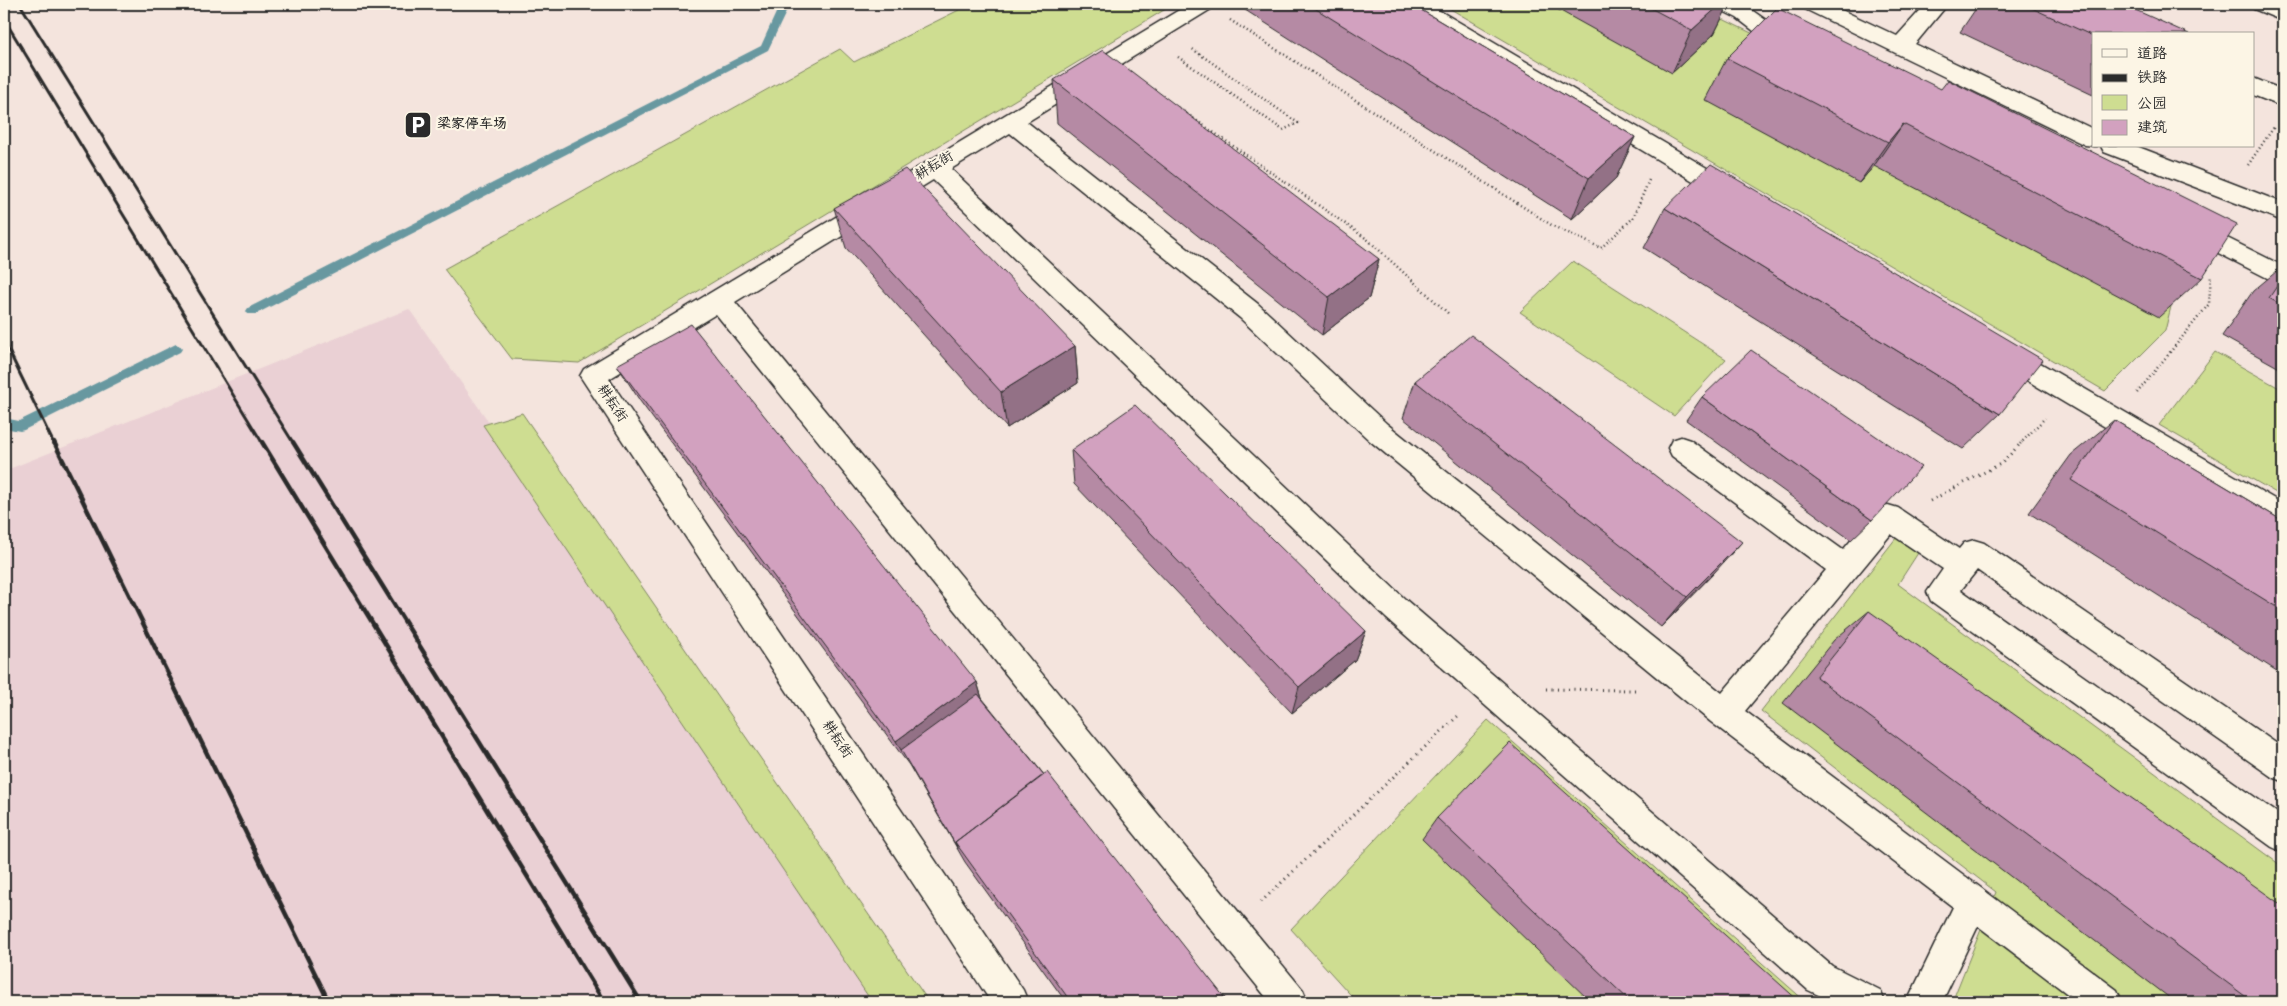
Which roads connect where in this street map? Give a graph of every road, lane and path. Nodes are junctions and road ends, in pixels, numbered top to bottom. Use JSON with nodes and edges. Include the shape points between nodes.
{"nodes":[{"id":1,"x":1204,"y":4,"type":"edge"},
{"id":2,"x":1413,"y":4,"type":"edge"},
{"id":3,"x":1726,"y":4,"type":"edge"},
{"id":4,"x":1812,"y":4,"type":"edge"},
{"id":5,"x":1938,"y":4,"type":"edge"},
{"id":6,"x":2261,"y":4,"type":"edge"},
{"id":7,"x":2283,"y":14,"type":"edge"},
{"id":8,"x":1156,"y":33,"type":"junction"},
{"id":9,"x":1900,"y":46,"type":"junction"},
{"id":10,"x":1803,"y":58,"type":"edge"},
{"id":11,"x":2254,"y":86,"type":"edge"},
{"id":12,"x":2283,"y":99,"type":"edge"},
{"id":13,"x":1175,"y":105,"type":"edge"},
{"id":14,"x":1011,"y":121,"type":"junction"},
{"id":15,"x":2092,"y":139,"type":"edge"},
{"id":16,"x":2117,"y":148,"type":"edge"},
{"id":17,"x":1662,"y":152,"type":"junction"},
{"id":18,"x":935,"y":168,"type":"junction"},
{"id":19,"x":1748,"y":203,"type":"edge"},
{"id":20,"x":2283,"y":212,"type":"edge"},
{"id":21,"x":2172,"y":219,"type":"edge"},
{"id":22,"x":2283,"y":277,"type":"edge"},
{"id":23,"x":718,"y":299,"type":"junction"},
{"id":24,"x":1450,"y":315,"type":"dead end"},
{"id":25,"x":1985,"y":342,"type":"edge"},
{"id":26,"x":2069,"y":392,"type":"junction"},
{"id":27,"x":1680,"y":448,"type":"dead end"},
{"id":28,"x":2283,"y":518,"type":"edge"},
{"id":29,"x":1896,"y":523,"type":"junction"},
{"id":30,"x":1962,"y":566,"type":"junction"},
{"id":31,"x":1846,"y":568,"type":"junction"},
{"id":32,"x":1488,"y":689,"type":"junction"},
{"id":33,"x":1636,"y":690,"type":"dead end"},
{"id":34,"x":1724,"y":713,"type":"junction"},
{"id":35,"x":2283,"y":766,"type":"edge"},
{"id":36,"x":2283,"y":836,"type":"edge"},
{"id":37,"x":1973,"y":902,"type":"junction"},
{"id":38,"x":1232,"y":930,"type":"junction"},
{"id":39,"x":1012,"y":1002,"type":"edge"},
{"id":40,"x":1291,"y":1002,"type":"edge"},
{"id":41,"x":1868,"y":1002,"type":"edge"},
{"id":42,"x":1924,"y":1002,"type":"edge"},
{"id":43,"x":2105,"y":1002,"type":"edge"}],
"edges":[{"from":1,"to":8,"type":"street","name":"耕耘街"},
{"from":1,"to":17,"type":"path","via":[[1553,226],[1601,248],[1633,218]]},
{"from":2,"to":17,"type":"street"},
{"from":3,"to":10,"type":"street","via":[[1744,13]]},
{"from":4,"to":9,"type":"street"},
{"from":5,"to":9,"type":"street"},
{"from":6,"to":7,"type":"street"},
{"from":8,"to":8,"type":"path","via":[[1298,123],[1283,130],[1184,61]]},
{"from":8,"to":14,"type":"street","name":"耕耘街"},
{"from":9,"to":15,"type":"street"},
{"from":11,"to":12,"type":"street"},
{"from":13,"to":24,"type":"path","via":[[1367,239]]},
{"from":14,"to":18,"type":"street","name":"耕耘街"},
{"from":14,"to":34,"type":"street","via":[[1249,311],[1378,432]]},
{"from":16,"to":20,"type":"street"},
{"from":17,"to":19,"type":"street"},
{"from":18,"to":23,"type":"street","name":"耕耘街"},
{"from":18,"to":32,"type":"street","via":[[1396,609]]},
{"from":21,"to":22,"type":"street"},
{"from":23,"to":38,"type":"street"},
{"from":23,"to":39,"type":"street","name":"耕耘街","via":[[592,376]]},
{"from":25,"to":26,"type":"street"},
{"from":26,"to":28,"type":"street"},
{"from":26,"to":29,"type":"path","via":[[2002,463],[1940,495]]},
{"from":27,"to":31,"type":"street"},
{"from":29,"to":30,"type":"street"},
{"from":29,"to":31,"type":"street","via":[[1888,517]]},
{"from":30,"to":35,"type":"street","via":[[1974,552]]},
{"from":30,"to":36,"type":"street","via":[[1941,592]]},
{"from":31,"to":34,"type":"street"},
{"from":32,"to":33,"type":"path"},
{"from":32,"to":38,"type":"path"},
{"from":32,"to":41,"type":"street","via":[[1820,978]]},
{"from":34,"to":37,"type":"street"},
{"from":37,"to":42,"type":"street"},
{"from":37,"to":43,"type":"street"},
{"from":38,"to":40,"type":"street"}]}
